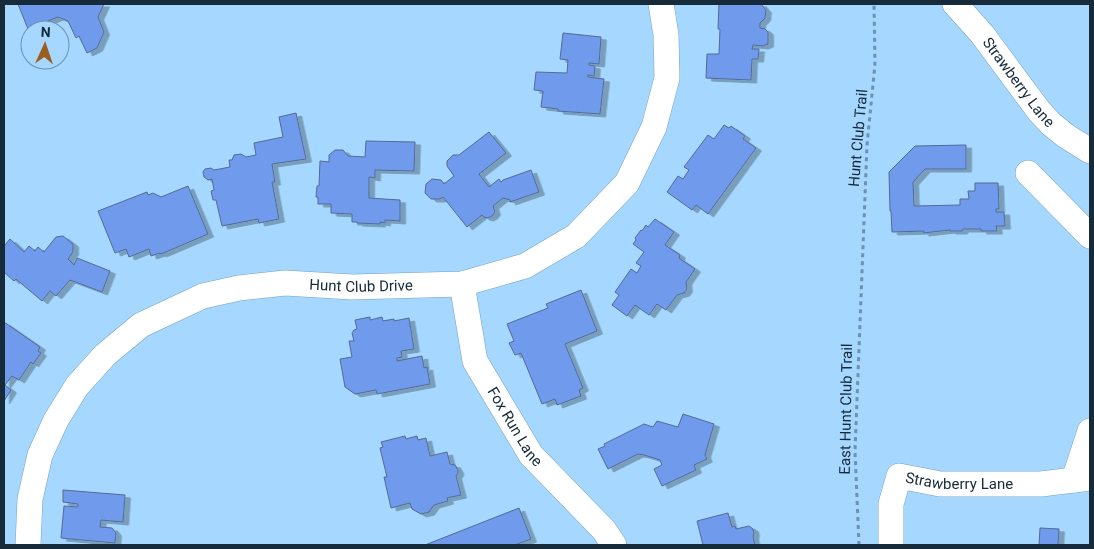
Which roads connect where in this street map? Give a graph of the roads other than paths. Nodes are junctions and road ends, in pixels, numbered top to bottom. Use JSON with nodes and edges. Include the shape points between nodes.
{"nodes":[{"id":1,"x":661,"y":4,"type":"edge"},
{"id":2,"x":955,"y":4,"type":"edge"},
{"id":3,"x":1090,"y":151,"type":"edge"},
{"id":4,"x":1028,"y":173,"type":"dead end"},
{"id":5,"x":1090,"y":236,"type":"edge"},
{"id":6,"x":462,"y":284,"type":"junction"},
{"id":7,"x":1090,"y":431,"type":"edge"},
{"id":8,"x":1082,"y":479,"type":"edge"},
{"id":9,"x":28,"y":545,"type":"edge"},
{"id":10,"x":614,"y":545,"type":"edge"},
{"id":11,"x":891,"y":545,"type":"edge"}],
"edges":[{"from":1,"to":6,"type":"street","name":"Hunt Club Drive","via":[[667,78],[654,127],[627,183],[576,236],[525,266]]},
{"from":2,"to":3,"type":"street","name":"Strawberry Lane","via":[[982,34],[1039,111],[1066,136]]},
{"from":4,"to":5,"type":"street"},
{"from":6,"to":9,"type":"street","name":"Hunt Club Drive","via":[[352,287],[285,283],[239,288],[203,296],[141,325],[77,386],[56,420],[40,455],[30,498]]},
{"from":6,"to":10,"type":"street","name":"Fox Run Lane","via":[[475,361],[531,455],[604,530]]},
{"from":7,"to":8,"type":"street"},
{"from":8,"to":11,"type":"street","name":"Strawberry Lane","via":[[1041,484],[940,484],[899,476],[892,504]]}]}
